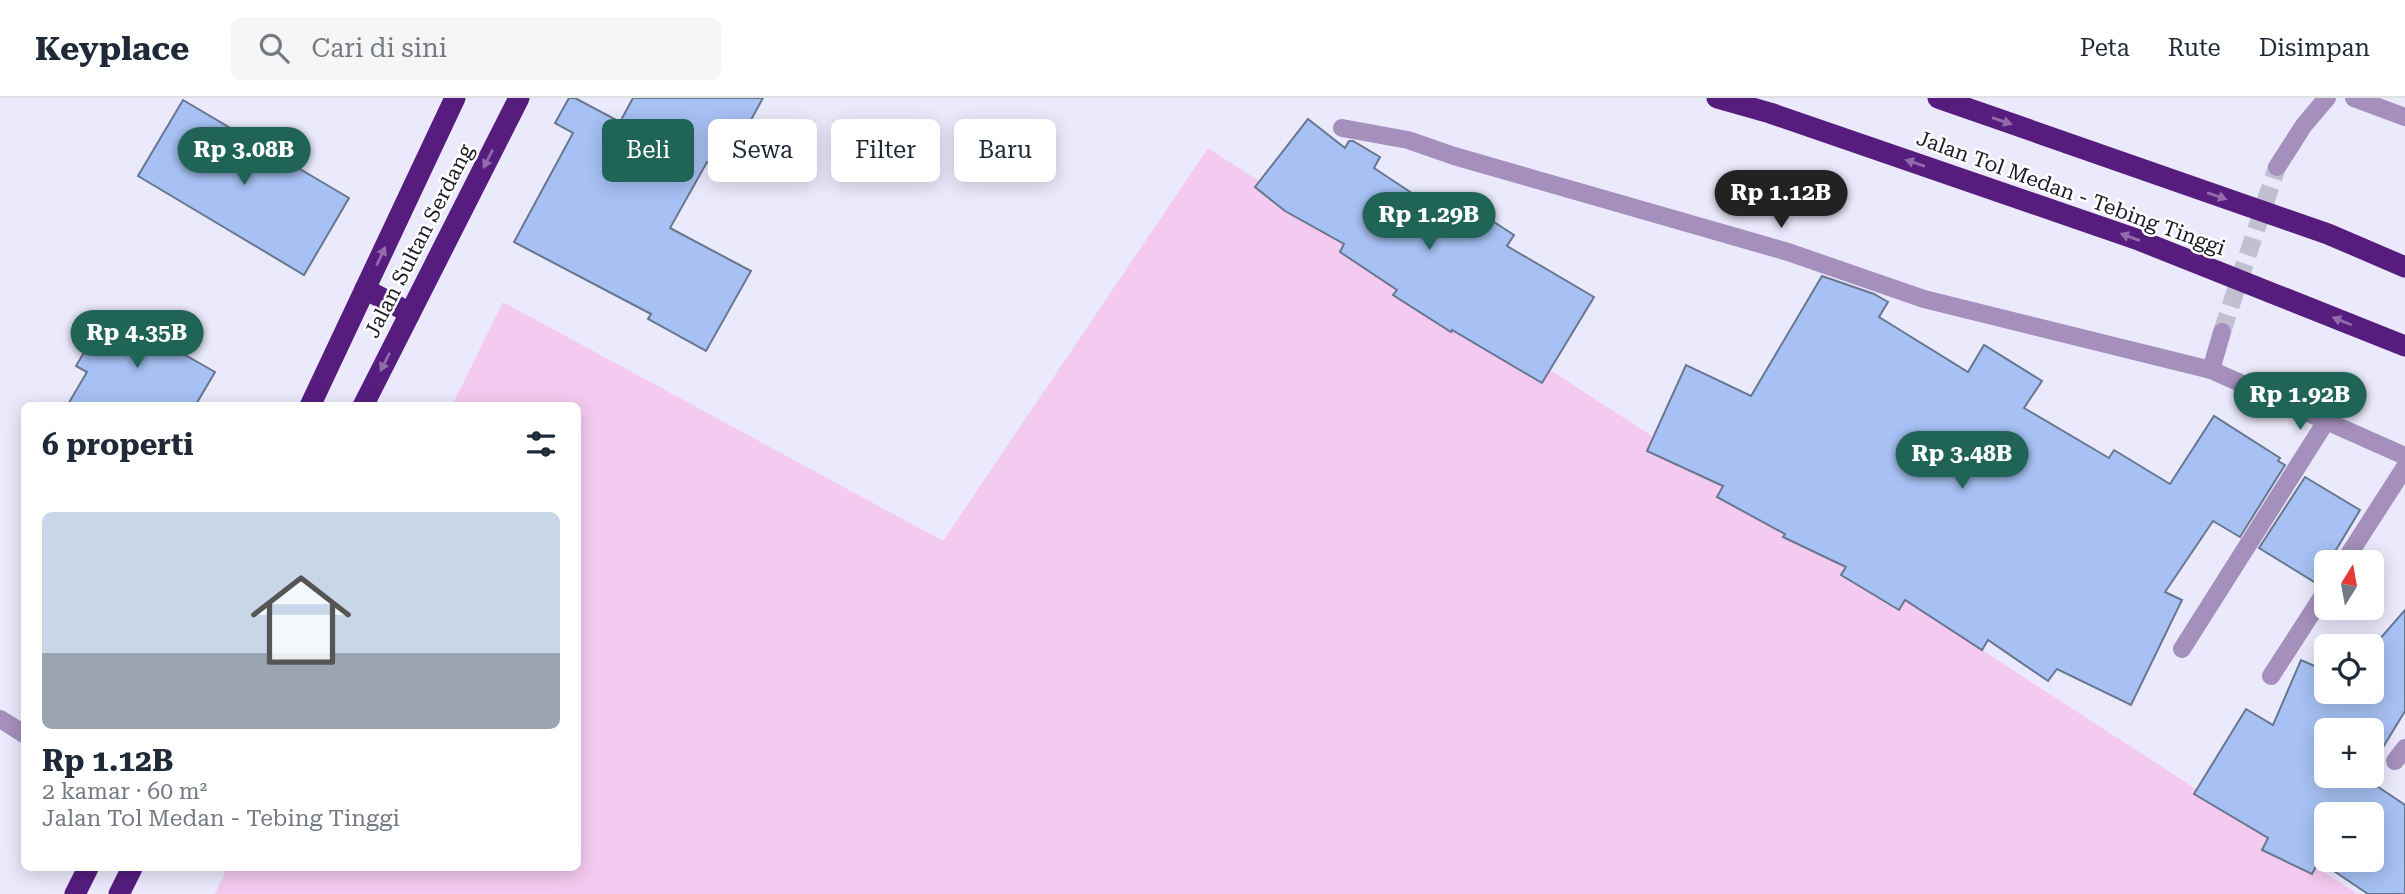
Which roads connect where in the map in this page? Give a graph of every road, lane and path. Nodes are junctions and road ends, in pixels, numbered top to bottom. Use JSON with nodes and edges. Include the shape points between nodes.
{"nodes":[{"id":1,"x":455,"y":98,"type":"edge"},
{"id":2,"x":519,"y":98,"type":"edge"},
{"id":3,"x":1717,"y":98,"type":"edge"},
{"id":4,"x":1938,"y":98,"type":"edge"},
{"id":5,"x":2327,"y":98,"type":"edge"},
{"id":6,"x":2354,"y":98,"type":"edge"},
{"id":7,"x":2405,"y":117,"type":"edge"},
{"id":8,"x":1342,"y":128,"type":"dead end"},
{"id":9,"x":2277,"y":167,"type":"tunnel mouth"},
{"id":10,"x":2405,"y":267,"type":"edge"},
{"id":11,"x":365,"y":289,"type":"junction"},
{"id":12,"x":410,"y":313,"type":"junction"},
{"id":13,"x":2222,"y":332,"type":"tunnel mouth"},
{"id":14,"x":2405,"y":346,"type":"edge"},
{"id":15,"x":2211,"y":370,"type":"junction"},
{"id":16,"x":312,"y":402,"type":"edge"},
{"id":17,"x":365,"y":402,"type":"edge"},
{"id":18,"x":2325,"y":423,"type":"junction"},
{"id":19,"x":2405,"y":456,"type":"edge"},
{"id":20,"x":2405,"y":467,"type":"edge"},
{"id":21,"x":2352,"y":550,"type":"edge"},
{"id":22,"x":2314,"y":610,"type":"edge"},
{"id":23,"x":2182,"y":649,"type":"dead end"},
{"id":24,"x":2271,"y":676,"type":"dead end"},
{"id":25,"x":0,"y":719,"type":"edge"},
{"id":26,"x":21,"y":732,"type":"edge"},
{"id":27,"x":86,"y":871,"type":"edge"},
{"id":28,"x":130,"y":871,"type":"edge"},
{"id":29,"x":75,"y":894,"type":"edge"},
{"id":30,"x":119,"y":894,"type":"edge"}],
"edges":[{"from":11,"to":1,"type":"highway","name":"Jalan Sultan Serdang","one_way":true},
{"from":2,"to":12,"type":"highway","name":"Jalan Sultan Serdang","one_way":true},
{"from":14,"to":3,"type":"highway","name":"Jalan Tol Medan - Tebing Tinggi","one_way":true,"via":[[2136,239]]},
{"from":4,"to":10,"type":"highway","name":"Jalan Tol Medan - Tebing Tinggi","one_way":true,"via":[[2328,234]]},
{"from":5,"to":9,"type":"street"},
{"from":6,"to":7,"type":"street"},
{"from":8,"to":15,"type":"street","via":[[1408,140],[1788,252],[1924,299]]},
{"from":11,"to":12,"type":"highway"},
{"from":11,"to":16,"type":"highway","name":"Jalan Sultan Serdang"},
{"from":12,"to":17,"type":"highway","name":"Jalan Sultan Serdang","one_way":true},
{"from":13,"to":15,"type":"street"},
{"from":15,"to":18,"type":"street"},
{"from":18,"to":19,"type":"street"},
{"from":18,"to":23,"type":"street"},
{"from":20,"to":21,"type":"street"},
{"from":22,"to":24,"type":"street"},
{"from":25,"to":26,"type":"street"},
{"from":27,"to":29,"type":"highway"},
{"from":28,"to":30,"type":"highway"}]}
